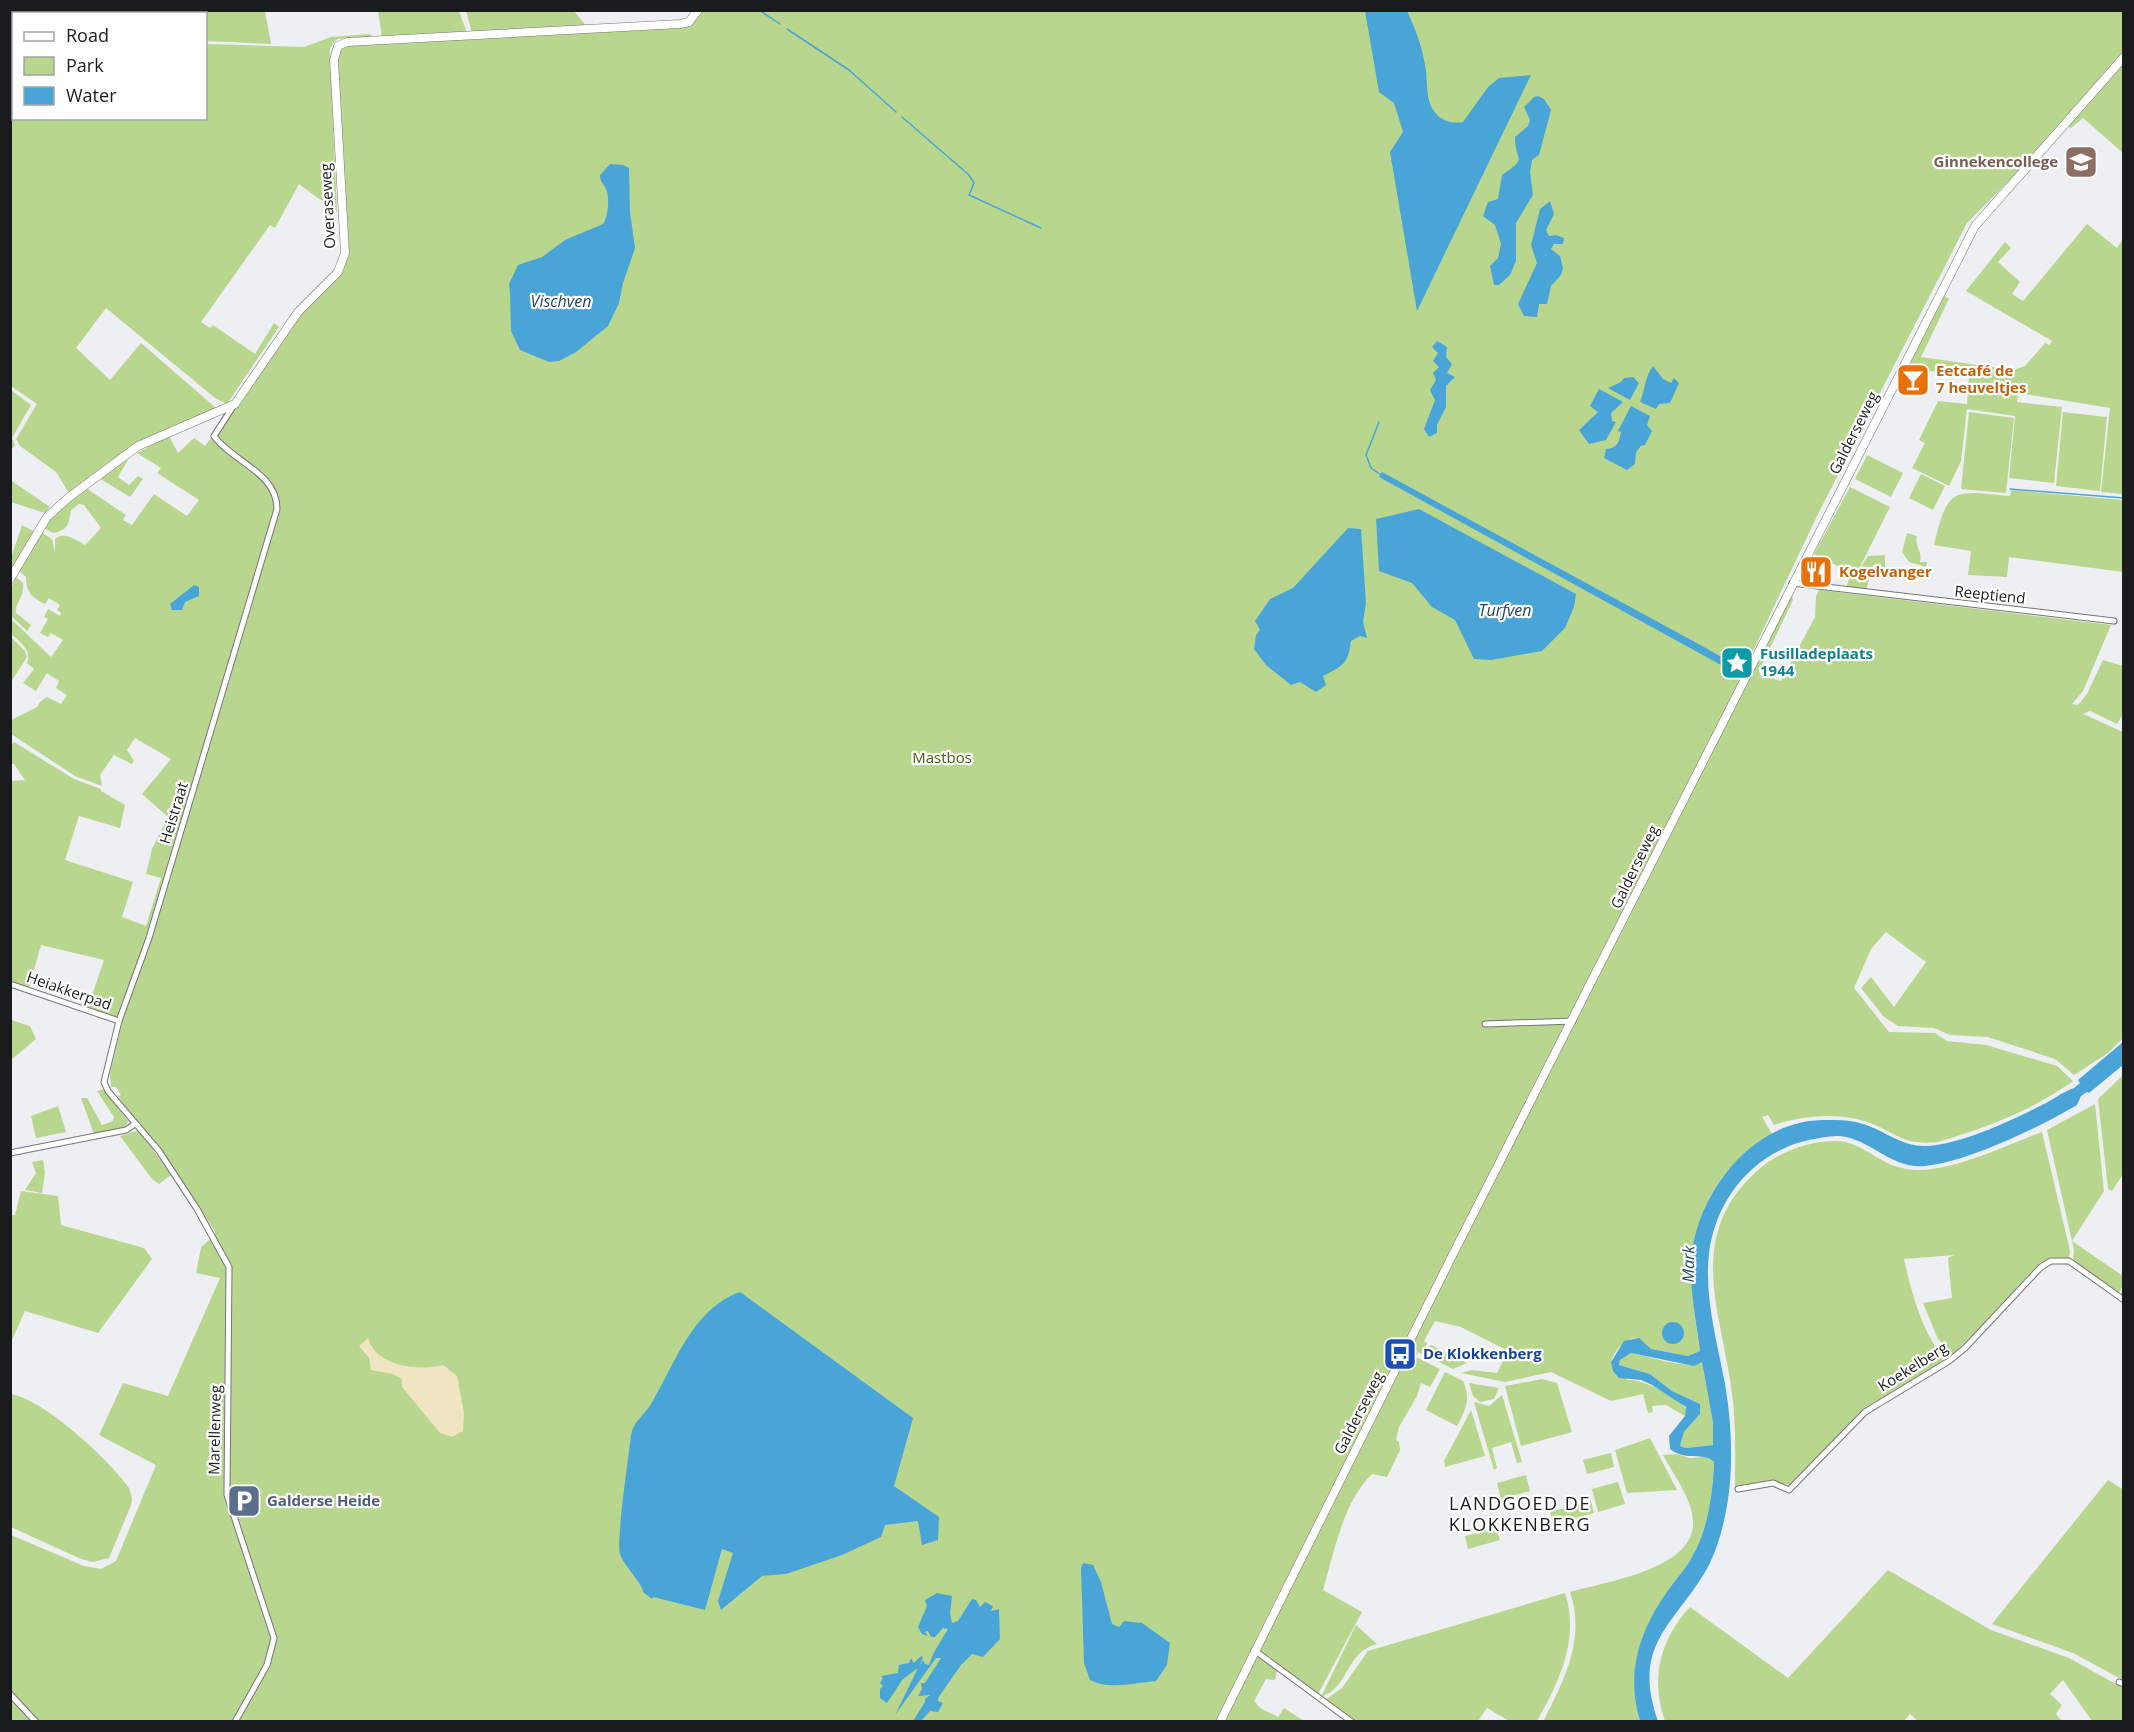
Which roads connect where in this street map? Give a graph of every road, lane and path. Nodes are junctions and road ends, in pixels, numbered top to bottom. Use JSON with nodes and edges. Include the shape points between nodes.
{"nodes":[{"id":1,"x":698,"y":10,"type":"edge"},
{"id":2,"x":2124,"y":57,"type":"edge"},
{"id":3,"x":235,"y":404,"type":"junction"},
{"id":4,"x":10,"y":579,"type":"edge"},
{"id":5,"x":1792,"y":583,"type":"junction"},
{"id":6,"x":2114,"y":621,"type":"dead end"},
{"id":7,"x":10,"y":984,"type":"edge"},
{"id":8,"x":119,"y":1021,"type":"junction"},
{"id":9,"x":1573,"y":1021,"type":"junction"},
{"id":10,"x":1485,"y":1024,"type":"dead end"},
{"id":11,"x":135,"y":1124,"type":"junction"},
{"id":12,"x":10,"y":1154,"type":"edge"},
{"id":13,"x":2124,"y":1300,"type":"edge"},
{"id":14,"x":1738,"y":1489,"type":"dead end"},
{"id":15,"x":1254,"y":1650,"type":"junction"},
{"id":16,"x":10,"y":1694,"type":"edge"},
{"id":17,"x":36,"y":1722,"type":"edge"},
{"id":18,"x":235,"y":1722,"type":"edge"},
{"id":19,"x":1220,"y":1722,"type":"edge"},
{"id":20,"x":1352,"y":1722,"type":"edge"}],
"edges":[{"from":1,"to":3,"type":"street","name":"Overaseweg","via":[[689,22],[680,24],[338,46],[334,60],[344,261],[298,312]]},
{"from":2,"to":5,"type":"street","name":"Galderseweg","via":[[1975,226]]},
{"from":3,"to":4,"type":"street","via":[[138,446],[68,498],[47,518]]},
{"from":3,"to":8,"type":"street","name":"Heistraat","via":[[214,436],[269,483],[276,497],[276,513],[149,938]]},
{"from":5,"to":6,"type":"street","name":"Reeptiend"},
{"from":5,"to":9,"type":"street","name":"Galderseweg"},
{"from":7,"to":8,"type":"street","name":"Heiakkerpad"},
{"from":8,"to":11,"type":"street","name":"Heistraat","via":[[105,1087]]},
{"from":9,"to":10,"type":"street"},
{"from":9,"to":15,"type":"street","name":"Galderseweg"},
{"from":11,"to":12,"type":"street"},
{"from":11,"to":18,"type":"street","name":"Marellenweg","via":[[159,1151],[229,1267],[227,1495],[274,1638],[267,1665]]},
{"from":13,"to":14,"type":"street","name":"Koekelberg","via":[[2069,1261],[2051,1261],[1952,1359],[1865,1412],[1789,1490],[1773,1483]]},
{"from":15,"to":19,"type":"street","name":"Galderseweg"},
{"from":15,"to":20,"type":"street"},
{"from":16,"to":17,"type":"street"}]}
